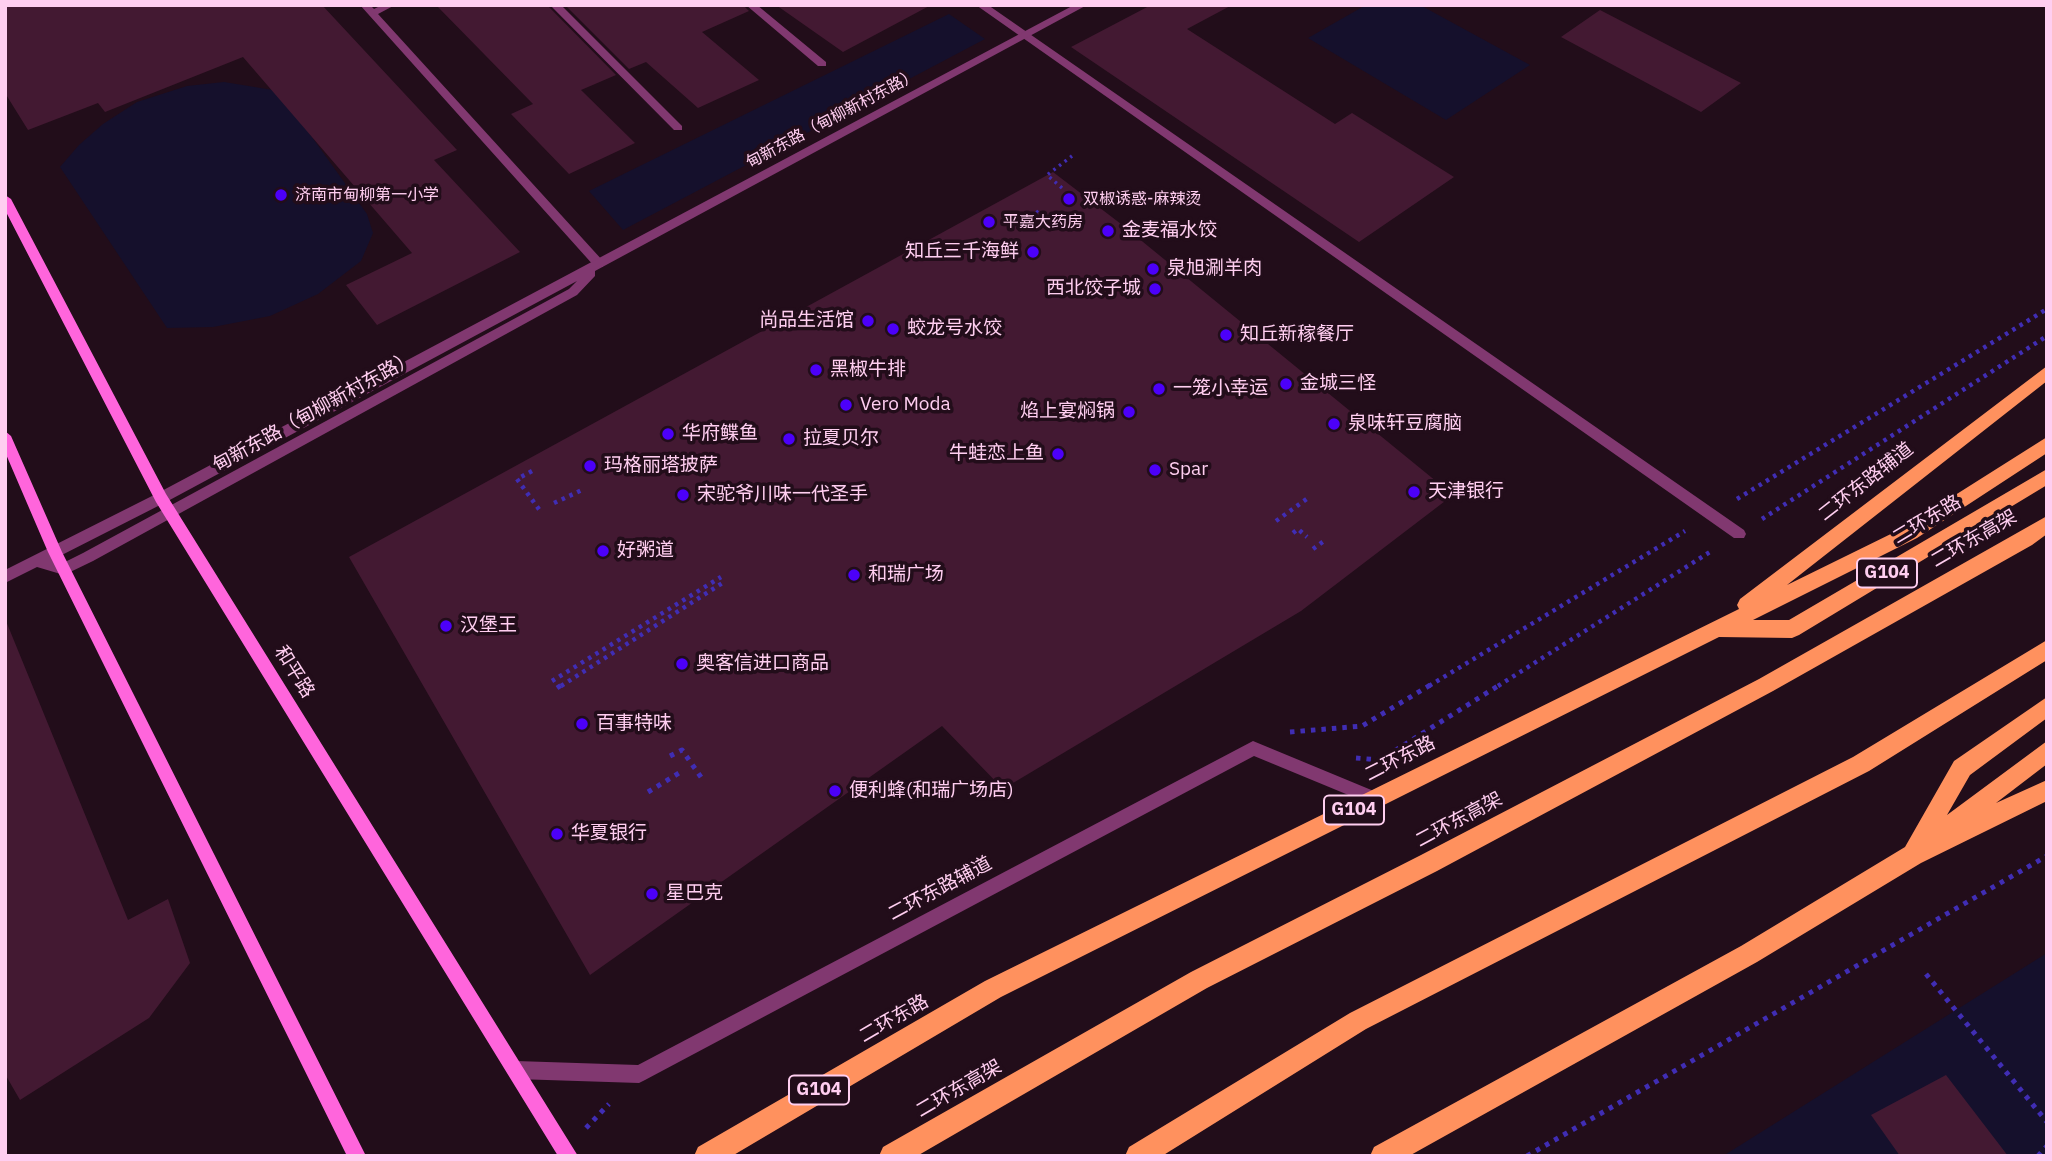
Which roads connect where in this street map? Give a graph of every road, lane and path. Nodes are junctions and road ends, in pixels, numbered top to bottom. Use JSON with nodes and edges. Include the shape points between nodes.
{"nodes":[{"id":1,"x":390,"y":5,"type":"edge"},
{"id":2,"x":555,"y":5,"type":"edge"},
{"id":3,"x":751,"y":5,"type":"edge"},
{"id":4,"x":982,"y":5,"type":"edge"},
{"id":5,"x":1082,"y":5,"type":"edge"},
{"id":6,"x":368,"y":9,"type":"edge"},
{"id":7,"x":1025,"y":36,"type":"junction"},
{"id":8,"x":822,"y":64,"type":"dead end"},
{"id":9,"x":678,"y":128,"type":"dead end"},
{"id":10,"x":1072,"y":156,"type":"dead end"},
{"id":11,"x":1062,"y":188,"type":"dead end"},
{"id":12,"x":5,"y":199,"type":"edge"},
{"id":13,"x":1036,"y":211,"type":"dead end"},
{"id":14,"x":1053,"y":226,"type":"dead end"},
{"id":15,"x":599,"y":264,"type":"junction"},
{"id":16,"x":2047,"y":309,"type":"edge"},
{"id":17,"x":2047,"y":336,"type":"edge"},
{"id":18,"x":2047,"y":372,"type":"edge"},
{"id":19,"x":5,"y":436,"type":"edge"},
{"id":20,"x":2047,"y":444,"type":"edge"},
{"id":21,"x":532,"y":471,"type":"dead end"},
{"id":22,"x":2047,"y":476,"type":"edge"},
{"id":23,"x":582,"y":490,"type":"dead end"},
{"id":24,"x":1308,"y":498,"type":"dead end"},
{"id":25,"x":554,"y":503,"type":"dead end"},
{"id":26,"x":165,"y":505,"type":"junction"},
{"id":27,"x":541,"y":512,"type":"dead end"},
{"id":28,"x":1711,"y":515,"type":"junction"},
{"id":29,"x":1276,"y":521,"type":"dead end"},
{"id":30,"x":2047,"y":524,"type":"edge"},
{"id":31,"x":1293,"y":533,"type":"dead end"},
{"id":32,"x":1739,"y":534,"type":"junction"},
{"id":33,"x":1307,"y":537,"type":"dead end"},
{"id":34,"x":1324,"y":541,"type":"dead end"},
{"id":35,"x":1313,"y":549,"type":"dead end"},
{"id":36,"x":55,"y":552,"type":"junction"},
{"id":37,"x":36,"y":561,"type":"junction"},
{"id":38,"x":64,"y":569,"type":"junction"},
{"id":39,"x":5,"y":577,"type":"edge"},
{"id":40,"x":1716,"y":629,"type":"junction"},
{"id":41,"x":2047,"y":649,"type":"edge"},
{"id":42,"x":552,"y":681,"type":"dead end"},
{"id":43,"x":557,"y":688,"type":"dead end"},
{"id":44,"x":2047,"y":706,"type":"edge"},
{"id":45,"x":1283,"y":732,"type":"dead end"},
{"id":46,"x":2047,"y":751,"type":"edge"},
{"id":47,"x":670,"y":756,"type":"dead end"},
{"id":48,"x":1354,"y":757,"type":"dead end"},
{"id":49,"x":679,"y":774,"type":"dead end"},
{"id":50,"x":703,"y":780,"type":"dead end"},
{"id":51,"x":2047,"y":790,"type":"edge"},
{"id":52,"x":648,"y":792,"type":"dead end"},
{"id":53,"x":1375,"y":799,"type":"junction"},
{"id":54,"x":1913,"y":855,"type":"junction"},
{"id":55,"x":2047,"y":856,"type":"edge"},
{"id":56,"x":1926,"y":974,"type":"dead end"},
{"id":57,"x":516,"y":1070,"type":"junction"},
{"id":58,"x":639,"y":1074,"type":"junction"},
{"id":59,"x":2047,"y":1122,"type":"edge"},
{"id":60,"x":2047,"y":1146,"type":"edge"},
{"id":61,"x":567,"y":1153,"type":"edge"},
{"id":62,"x":357,"y":1156,"type":"edge"},
{"id":63,"x":707,"y":1156,"type":"edge"},
{"id":64,"x":892,"y":1156,"type":"edge"},
{"id":65,"x":1138,"y":1156,"type":"edge"},
{"id":66,"x":1383,"y":1156,"type":"edge"},
{"id":67,"x":1527,"y":1156,"type":"edge"},
{"id":68,"x":2038,"y":1156,"type":"edge"}],
"edges":[{"from":1,"to":6,"type":"street"},
{"from":2,"to":9,"type":"street"},
{"from":3,"to":8,"type":"street"},
{"from":4,"to":7,"type":"street"},
{"from":5,"to":7,"type":"street","name":"甸新东路（甸柳新村东路）"},
{"from":6,"to":15,"type":"street"},
{"from":7,"to":15,"type":"street","name":"甸新东路（甸柳新村东路）"},
{"from":7,"to":28,"type":"street"},
{"from":10,"to":11,"type":"path","via":[[1047,175]]},
{"from":12,"to":26,"type":"main road","name":"和平路"},
{"from":13,"to":14,"type":"path"},
{"from":15,"to":26,"type":"street","name":"甸新东路（甸柳新村东路）"},
{"from":16,"to":28,"type":"path"},
{"from":17,"to":32,"type":"path"},
{"from":18,"to":40,"type":"highway","name":"二环东路辅道"},
{"from":19,"to":36,"type":"main road"},
{"from":20,"to":40,"type":"highway","via":[[1910,533]]},
{"from":21,"to":27,"type":"path","via":[[517,479]]},
{"from":22,"to":40,"type":"highway","name":"二环东路","number":"G104","via":[[1792,629]]},
{"from":23,"to":25,"type":"path"},
{"from":24,"to":29,"type":"path"},
{"from":26,"to":36,"type":"street","name":"甸新东路（甸柳新村东路）"},
{"from":26,"to":38,"type":"street","name":"甸新东路（甸柳新村东路）"},
{"from":26,"to":57,"type":"main road","name":"和平路"},
{"from":28,"to":32,"type":"street"},
{"from":28,"to":45,"type":"path","via":[[1362,726]]},
{"from":30,"to":64,"type":"highway","name":"二环东高架","via":[[1766,685],[1199,980]]},
{"from":31,"to":33,"type":"path","via":[[1298,529]]},
{"from":32,"to":48,"type":"path","via":[[1380,760]]},
{"from":34,"to":35,"type":"path"},
{"from":36,"to":37,"type":"street","name":"甸新东路（甸柳新村东路）"},
{"from":36,"to":38,"type":"main road"},
{"from":37,"to":38,"type":"street"},
{"from":37,"to":39,"type":"street","name":"甸新东路（甸柳新村东路）"},
{"from":38,"to":62,"type":"main road"},
{"from":40,"to":53,"type":"highway","name":"二环东路","number":"G104"},
{"from":41,"to":65,"type":"highway","via":[[1861,764],[1357,1021]]},
{"from":42,"to":43,"type":"path","via":[[723,579]]},
{"from":44,"to":54,"type":"highway","via":[[1962,768]]},
{"from":46,"to":54,"type":"highway"},
{"from":47,"to":50,"type":"path","via":[[682,750]]},
{"from":49,"to":52,"type":"path"},
{"from":51,"to":54,"type":"highway"},
{"from":53,"to":58,"type":"street","name":"二环东路辅道","via":[[1253,748]]},
{"from":53,"to":63,"type":"highway","name":"二环东路","number":"G104","via":[[993,989]]},
{"from":54,"to":66,"type":"highway","via":[[1749,954]]},
{"from":55,"to":67,"type":"path"},
{"from":56,"to":59,"type":"path"},
{"from":57,"to":58,"type":"street","name":"二环东路辅道"},
{"from":57,"to":61,"type":"main road","name":"和平路"},
{"from":58,"to":61,"type":"path"},
{"from":60,"to":68,"type":"path"}]}
